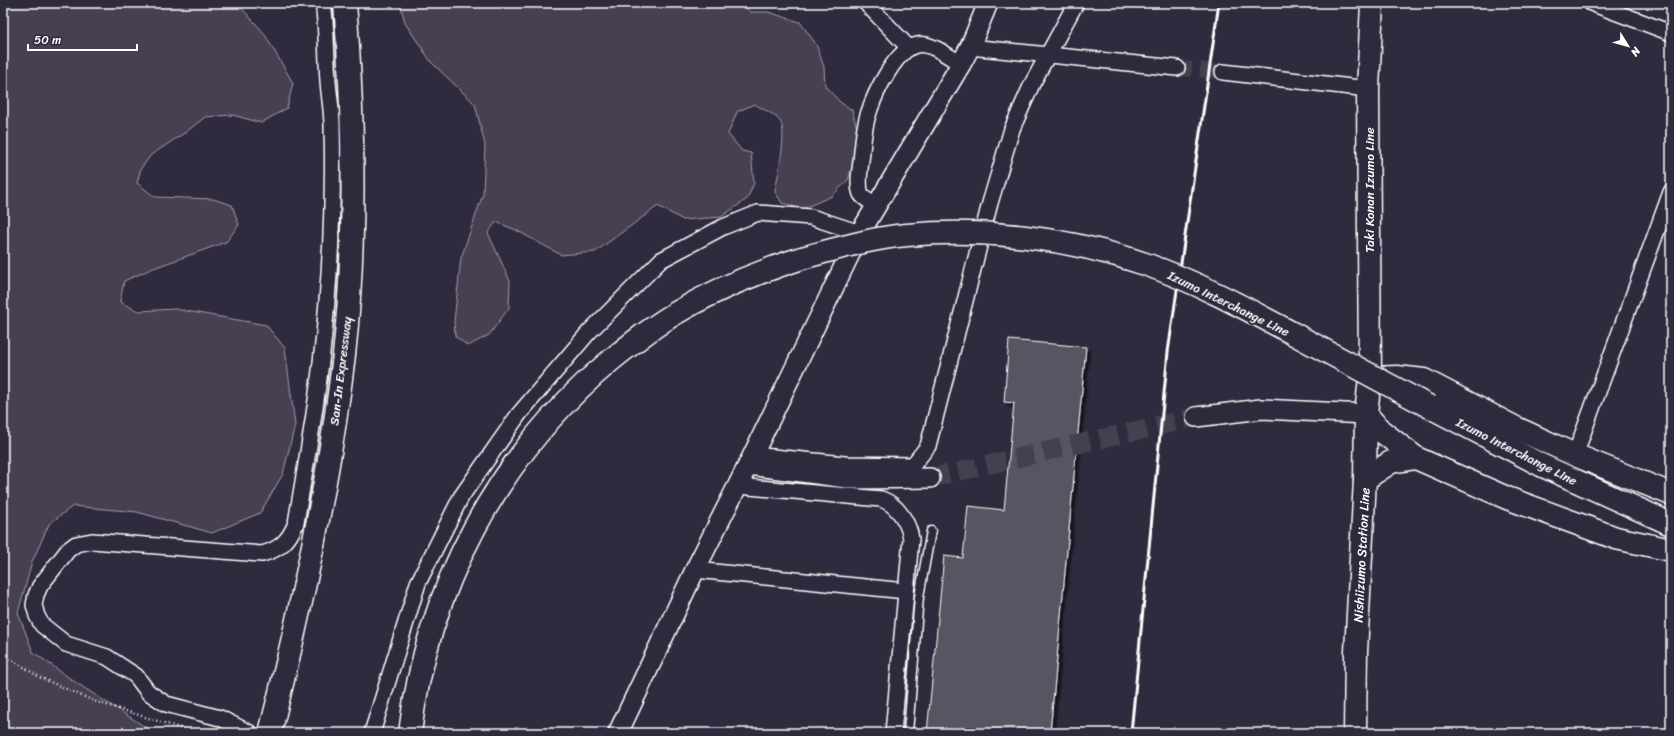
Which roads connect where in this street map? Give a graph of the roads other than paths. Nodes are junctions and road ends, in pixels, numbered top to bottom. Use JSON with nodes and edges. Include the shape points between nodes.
{"nodes":[{"id":1,"x":323,"y":3,"type":"edge"},
{"id":2,"x":345,"y":3,"type":"edge"},
{"id":3,"x":866,"y":3,"type":"edge"},
{"id":4,"x":988,"y":3,"type":"edge"},
{"id":5,"x":1076,"y":3,"type":"edge"},
{"id":6,"x":1372,"y":3,"type":"edge"},
{"id":7,"x":1591,"y":3,"type":"edge"},
{"id":8,"x":1671,"y":33,"type":"edge"},
{"id":9,"x":970,"y":47,"type":"junction"},
{"id":10,"x":909,"y":48,"type":"junction"},
{"id":11,"x":1047,"y":55,"type":"junction"},
{"id":12,"x":961,"y":64,"type":"junction"},
{"id":13,"x":1177,"y":68,"type":"tunnel mouth"},
{"id":14,"x":1223,"y":72,"type":"tunnel mouth"},
{"id":15,"x":1368,"y":89,"type":"junction"},
{"id":16,"x":1671,"y":192,"type":"edge"},
{"id":17,"x":876,"y":205,"type":"junction"},
{"id":18,"x":860,"y":233,"type":"junction"},
{"id":19,"x":1370,"y":378,"type":"junction"},
{"id":20,"x":1366,"y":414,"type":"junction"},
{"id":21,"x":1196,"y":417,"type":"tunnel mouth"},
{"id":22,"x":1576,"y":455,"type":"junction"},
{"id":23,"x":1416,"y":458,"type":"junction"},
{"id":24,"x":751,"y":460,"type":"junction"},
{"id":25,"x":930,"y":478,"type":"tunnel mouth"},
{"id":26,"x":1365,"y":478,"type":"junction"},
{"id":27,"x":738,"y":486,"type":"junction"},
{"id":28,"x":1671,"y":494,"type":"edge"},
{"id":29,"x":1671,"y":524,"type":"edge"},
{"id":30,"x":931,"y":531,"type":"dead end"},
{"id":31,"x":1671,"y":550,"type":"edge"},
{"id":32,"x":694,"y":570,"type":"junction"},
{"id":33,"x":906,"y":591,"type":"junction"},
{"id":34,"x":250,"y":733,"type":"edge"},
{"id":35,"x":270,"y":733,"type":"edge"},
{"id":36,"x":372,"y":733,"type":"edge"},
{"id":37,"x":410,"y":733,"type":"edge"},
{"id":38,"x":618,"y":733,"type":"edge"},
{"id":39,"x":893,"y":733,"type":"edge"},
{"id":40,"x":908,"y":733,"type":"edge"},
{"id":41,"x":1355,"y":733,"type":"edge"}],
"edges":[{"from":1,"to":34,"type":"street","via":[[332,125],[331,249],[321,361],[296,523],[292,533],[280,548],[262,554],[92,541],[76,544],[68,550],[40,586],[34,605],[36,616],[51,633],[66,644],[107,657],[136,676],[148,692],[166,704],[220,718]]},
{"from":2,"to":35,"type":"main road","name":"San-In Expressway","via":[[354,159],[351,265],[344,354],[330,454],[303,591]]},
{"from":3,"to":10,"type":"street"},
{"from":4,"to":9,"type":"street"},
{"from":5,"to":11,"type":"street"},
{"from":6,"to":15,"type":"main road","name":"Taki Konan Izumo Line"},
{"from":7,"to":8,"type":"street"},
{"from":9,"to":11,"type":"street"},
{"from":9,"to":12,"type":"street"},
{"from":10,"to":12,"type":"street","via":[[916,45],[930,46]]},
{"from":10,"to":17,"type":"street","via":[[882,82],[868,113],[864,132],[859,184],[865,198]]},
{"from":11,"to":13,"type":"street"},
{"from":11,"to":24,"type":"street","via":[[1012,129],[990,203],[928,446],[913,465]]},
{"from":12,"to":17,"type":"street"},
{"from":14,"to":15,"type":"street"},
{"from":15,"to":19,"type":"main road","name":"Taki Konan Izumo Line"},
{"from":16,"to":22,"type":"street"},
{"from":17,"to":18,"type":"street"},
{"from":18,"to":24,"type":"street"},
{"from":18,"to":36,"type":"street","via":[[811,217],[758,213],[722,227],[661,260],[589,332],[519,414],[461,497],[418,583]]},
{"from":19,"to":20,"type":"main road","name":"Nishiizumo Station Line"},
{"from":19,"to":22,"type":"main road","via":[[1424,380],[1516,428]]},
{"from":20,"to":21,"type":"street","via":[[1261,409]]},
{"from":20,"to":23,"type":"main road","via":[[1381,431]]},
{"from":20,"to":26,"type":"main road","name":"Nishiizumo Station Line"},
{"from":22,"to":28,"type":"main road"},
{"from":23,"to":26,"type":"main road","via":[[1391,462]]},
{"from":23,"to":31,"type":"main road","via":[[1514,501],[1616,538]]},
{"from":24,"to":25,"type":"street","via":[[854,479]]},
{"from":24,"to":27,"type":"street"},
{"from":26,"to":41,"type":"main road","name":"Nishiizumo Station Line","via":[[1356,652]]},
{"from":27,"to":32,"type":"street"},
{"from":27,"to":33,"type":"street","via":[[887,501],[896,508],[910,532]]},
{"from":29,"to":37,"type":"main road","name":"Izumo Interchange Line","bridge":true,"via":[[1541,465],[1239,304],[1145,264],[1078,245],[1020,236],[951,233],[871,241],[802,258],[738,281],[675,313],[592,376],[564,403],[513,464],[476,525],[451,575],[427,645]]},
{"from":30,"to":40,"type":"lane","via":[[919,597]]},
{"from":32,"to":33,"type":"street"},
{"from":32,"to":38,"type":"street"},
{"from":33,"to":39,"type":"street"}]}
